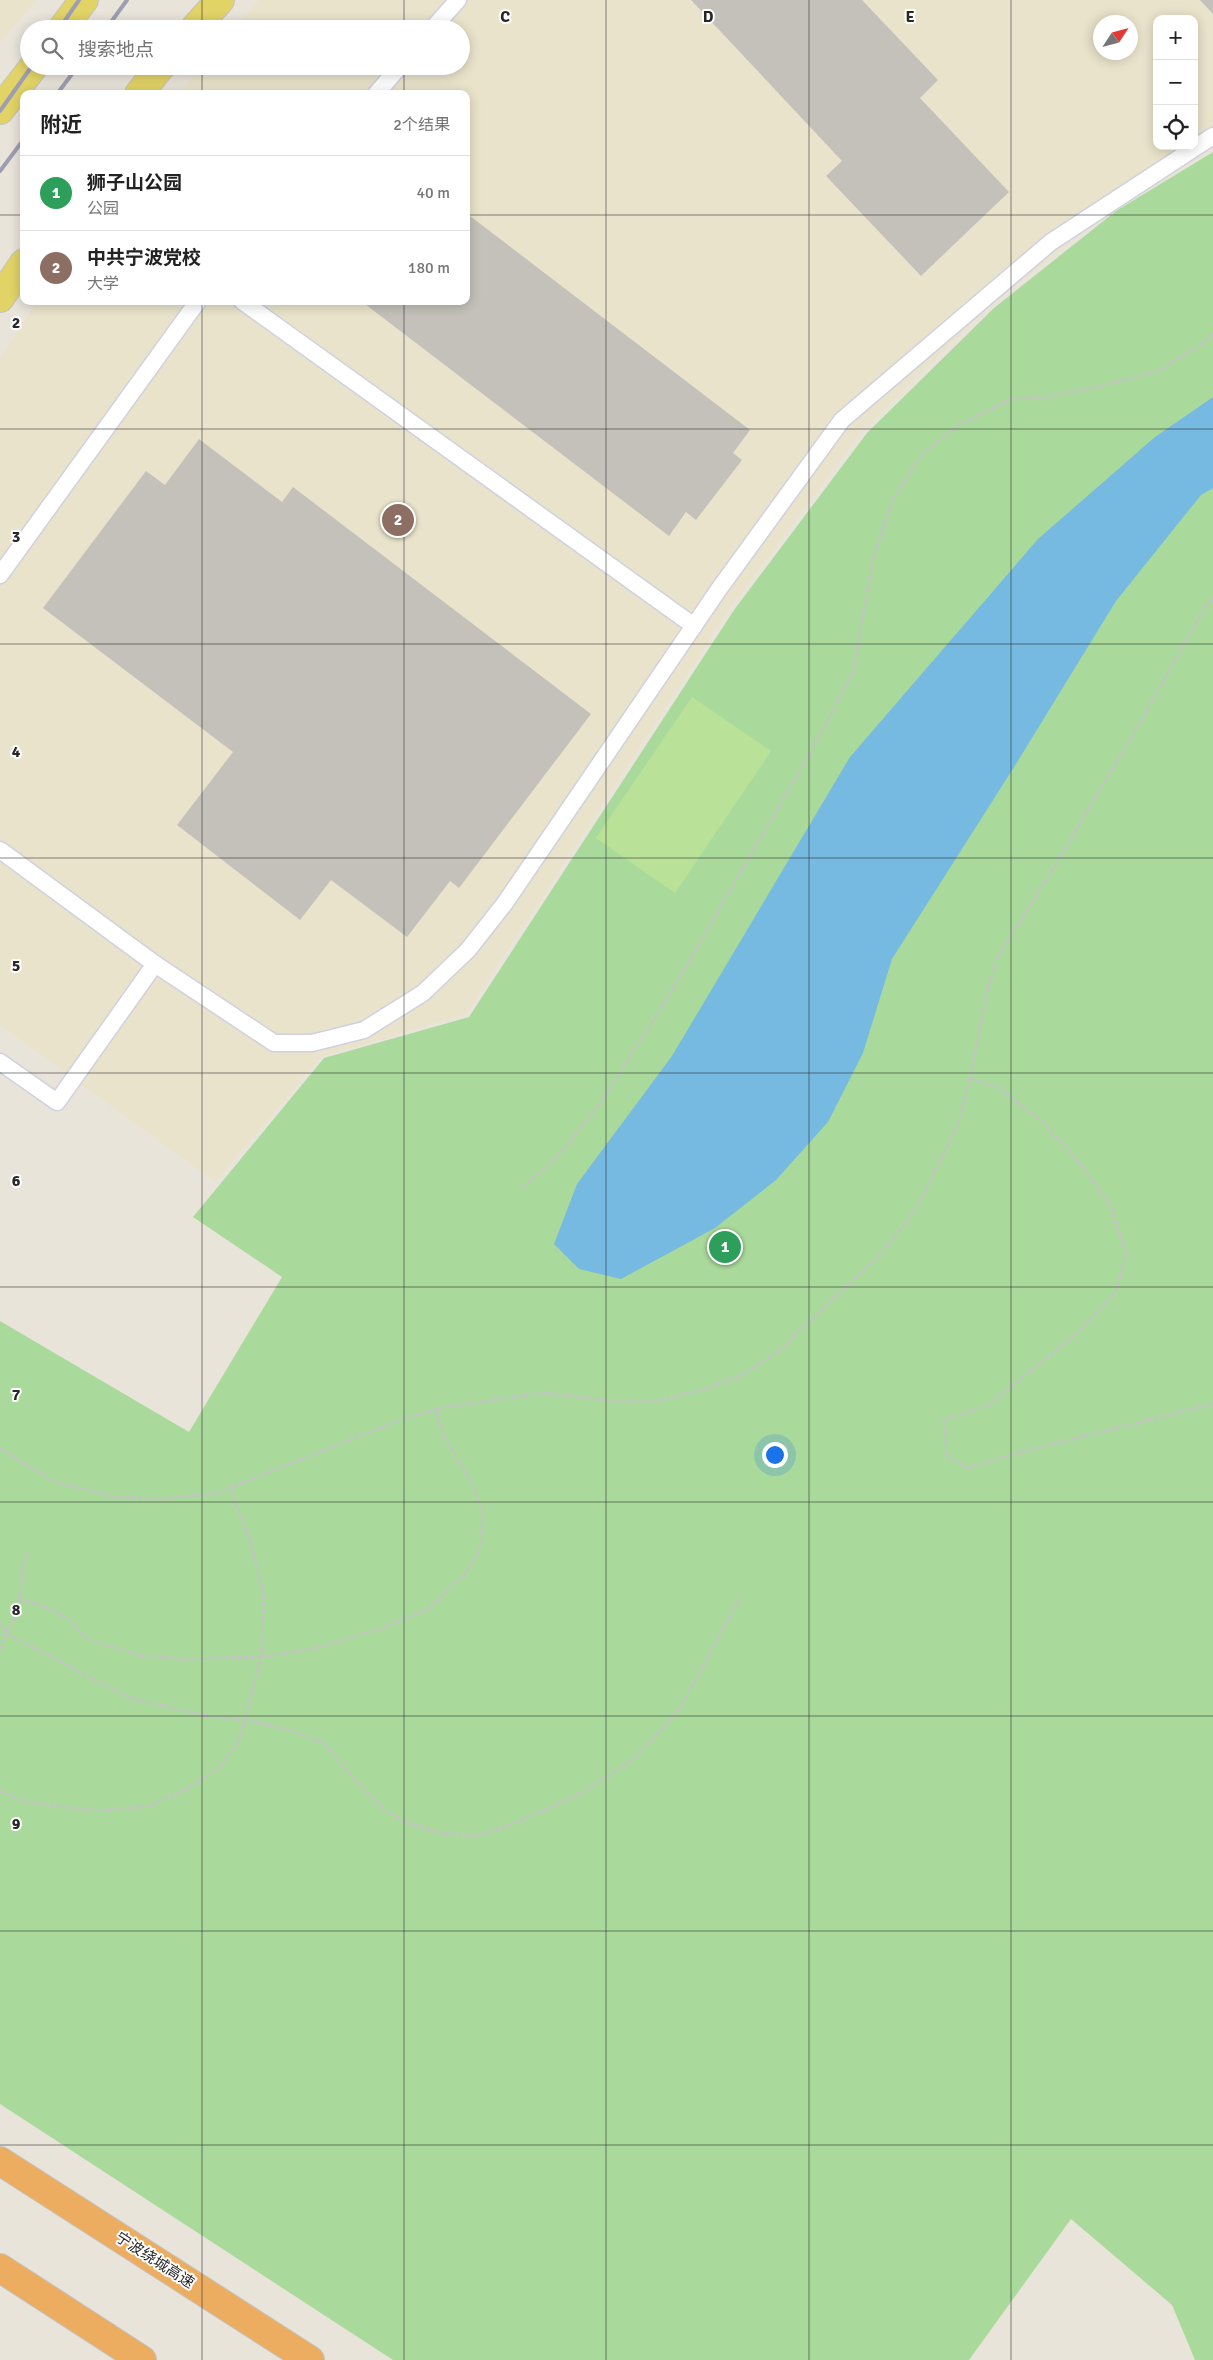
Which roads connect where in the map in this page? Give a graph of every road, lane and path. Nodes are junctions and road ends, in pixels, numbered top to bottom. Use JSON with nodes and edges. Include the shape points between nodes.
{"nodes":[{"id":1,"x":84,"y":0,"type":"edge"},
{"id":2,"x":220,"y":0,"type":"edge"},
{"id":3,"x":458,"y":0,"type":"edge"},
{"id":4,"x":69,"y":20,"type":"edge"},
{"id":5,"x":202,"y":20,"type":"edge"},
{"id":6,"x":440,"y":20,"type":"edge"},
{"id":7,"x":27,"y":75,"type":"edge"},
{"id":8,"x":153,"y":75,"type":"edge"},
{"id":9,"x":392,"y":75,"type":"edge"},
{"id":10,"x":142,"y":90,"type":"edge"},
{"id":11,"x":379,"y":90,"type":"edge"},
{"id":12,"x":0,"y":110,"type":"edge"},
{"id":13,"x":1213,"y":136,"type":"edge"},
{"id":14,"x":20,"y":269,"type":"edge"},
{"id":15,"x":0,"y":298,"type":"edge"},
{"id":16,"x":195,"y":305,"type":"edge"},
{"id":17,"x":248,"y":305,"type":"edge"},
{"id":18,"x":1213,"y":334,"type":"edge"},
{"id":19,"x":0,"y":575,"type":"edge"},
{"id":20,"x":1213,"y":596,"type":"edge"},
{"id":21,"x":694,"y":626,"type":"junction"},
{"id":22,"x":0,"y":850,"type":"edge"},
{"id":23,"x":155,"y":964,"type":"junction"},
{"id":24,"x":0,"y":1062,"type":"edge"},
{"id":25,"x":970,"y":1079,"type":"junction"},
{"id":26,"x":524,"y":1187,"type":"dead end"},
{"id":27,"x":1213,"y":1404,"type":"edge"},
{"id":28,"x":436,"y":1409,"type":"junction"},
{"id":29,"x":0,"y":1448,"type":"edge"},
{"id":30,"x":230,"y":1488,"type":"junction"},
{"id":31,"x":29,"y":1551,"type":"dead end"},
{"id":32,"x":741,"y":1596,"type":"dead end"},
{"id":33,"x":19,"y":1599,"type":"junction"},
{"id":34,"x":0,"y":1623,"type":"edge"},
{"id":35,"x":6,"y":1633,"type":"junction"},
{"id":36,"x":0,"y":1650,"type":"edge"},
{"id":37,"x":261,"y":1657,"type":"junction"},
{"id":38,"x":243,"y":1721,"type":"junction"},
{"id":39,"x":0,"y":1791,"type":"edge"},
{"id":40,"x":0,"y":2161,"type":"edge"},
{"id":41,"x":0,"y":2268,"type":"edge"},
{"id":42,"x":142,"y":2360,"type":"edge"},
{"id":43,"x":310,"y":2360,"type":"edge"}],
"edges":[{"from":1,"to":4,"type":"main road"},
{"from":2,"to":5,"type":"main road"},
{"from":3,"to":6,"type":"lane"},
{"from":7,"to":12,"type":"main road"},
{"from":8,"to":10,"type":"main road"},
{"from":9,"to":11,"type":"lane"},
{"from":13,"to":21,"type":"lane","via":[[1051,242],[842,420]]},
{"from":14,"to":15,"type":"main road"},
{"from":16,"to":19,"type":"lane"},
{"from":17,"to":21,"type":"lane"},
{"from":18,"to":26,"type":"path","via":[[1200,346],[1158,371],[1046,397],[1011,399],[959,425],[922,454],[894,497],[873,558],[853,673],[810,753],[664,1004],[602,1102],[561,1153]]},
{"from":20,"to":25,"type":"path","via":[[996,960],[986,991]]},
{"from":21,"to":23,"type":"lane","via":[[505,903],[468,950],[423,993],[364,1030],[312,1043],[274,1043]]},
{"from":22,"to":23,"type":"lane"},
{"from":23,"to":24,"type":"lane","via":[[56,1102]]},
{"from":25,"to":27,"type":"path","via":[[998,1087],[1044,1123],[1083,1167],[1112,1208],[1126,1253],[1116,1292],[1079,1331],[989,1406],[944,1420],[947,1456],[968,1468]]},
{"from":25,"to":28,"type":"path","via":[[958,1124],[917,1208],[879,1256],[822,1311],[776,1353],[740,1376],[705,1390],[658,1401],[614,1401],[544,1394],[497,1398]]},
{"from":28,"to":30,"type":"path","via":[[405,1418]]},
{"from":28,"to":37,"type":"path","via":[[442,1433],[473,1485],[483,1514],[480,1549],[464,1574],[428,1609],[380,1629],[313,1649]]},
{"from":29,"to":30,"type":"path","via":[[55,1482],[115,1497],[162,1499],[217,1493]]},
{"from":30,"to":37,"type":"path","via":[[264,1596]]},
{"from":31,"to":33,"type":"path","via":[[22,1567]]},
{"from":32,"to":38,"type":"path","via":[[679,1710],[635,1758],[576,1796],[505,1827],[475,1836],[439,1833],[408,1823],[383,1809],[325,1744],[258,1722]]},
{"from":33,"to":35,"type":"path","via":[[19,1610]]},
{"from":33,"to":37,"type":"path","via":[[48,1607],[66,1617],[88,1639],[137,1655],[182,1659]]},
{"from":34,"to":35,"type":"path"},
{"from":35,"to":36,"type":"path"},
{"from":35,"to":38,"type":"path","via":[[130,1698]]},
{"from":37,"to":38,"type":"path"},
{"from":38,"to":39,"type":"path","via":[[239,1741],[219,1768],[190,1787],[149,1806],[98,1811],[26,1802]]},
{"from":40,"to":43,"type":"highway","name":"宁波绕城高速"},
{"from":41,"to":42,"type":"highway"}]}
